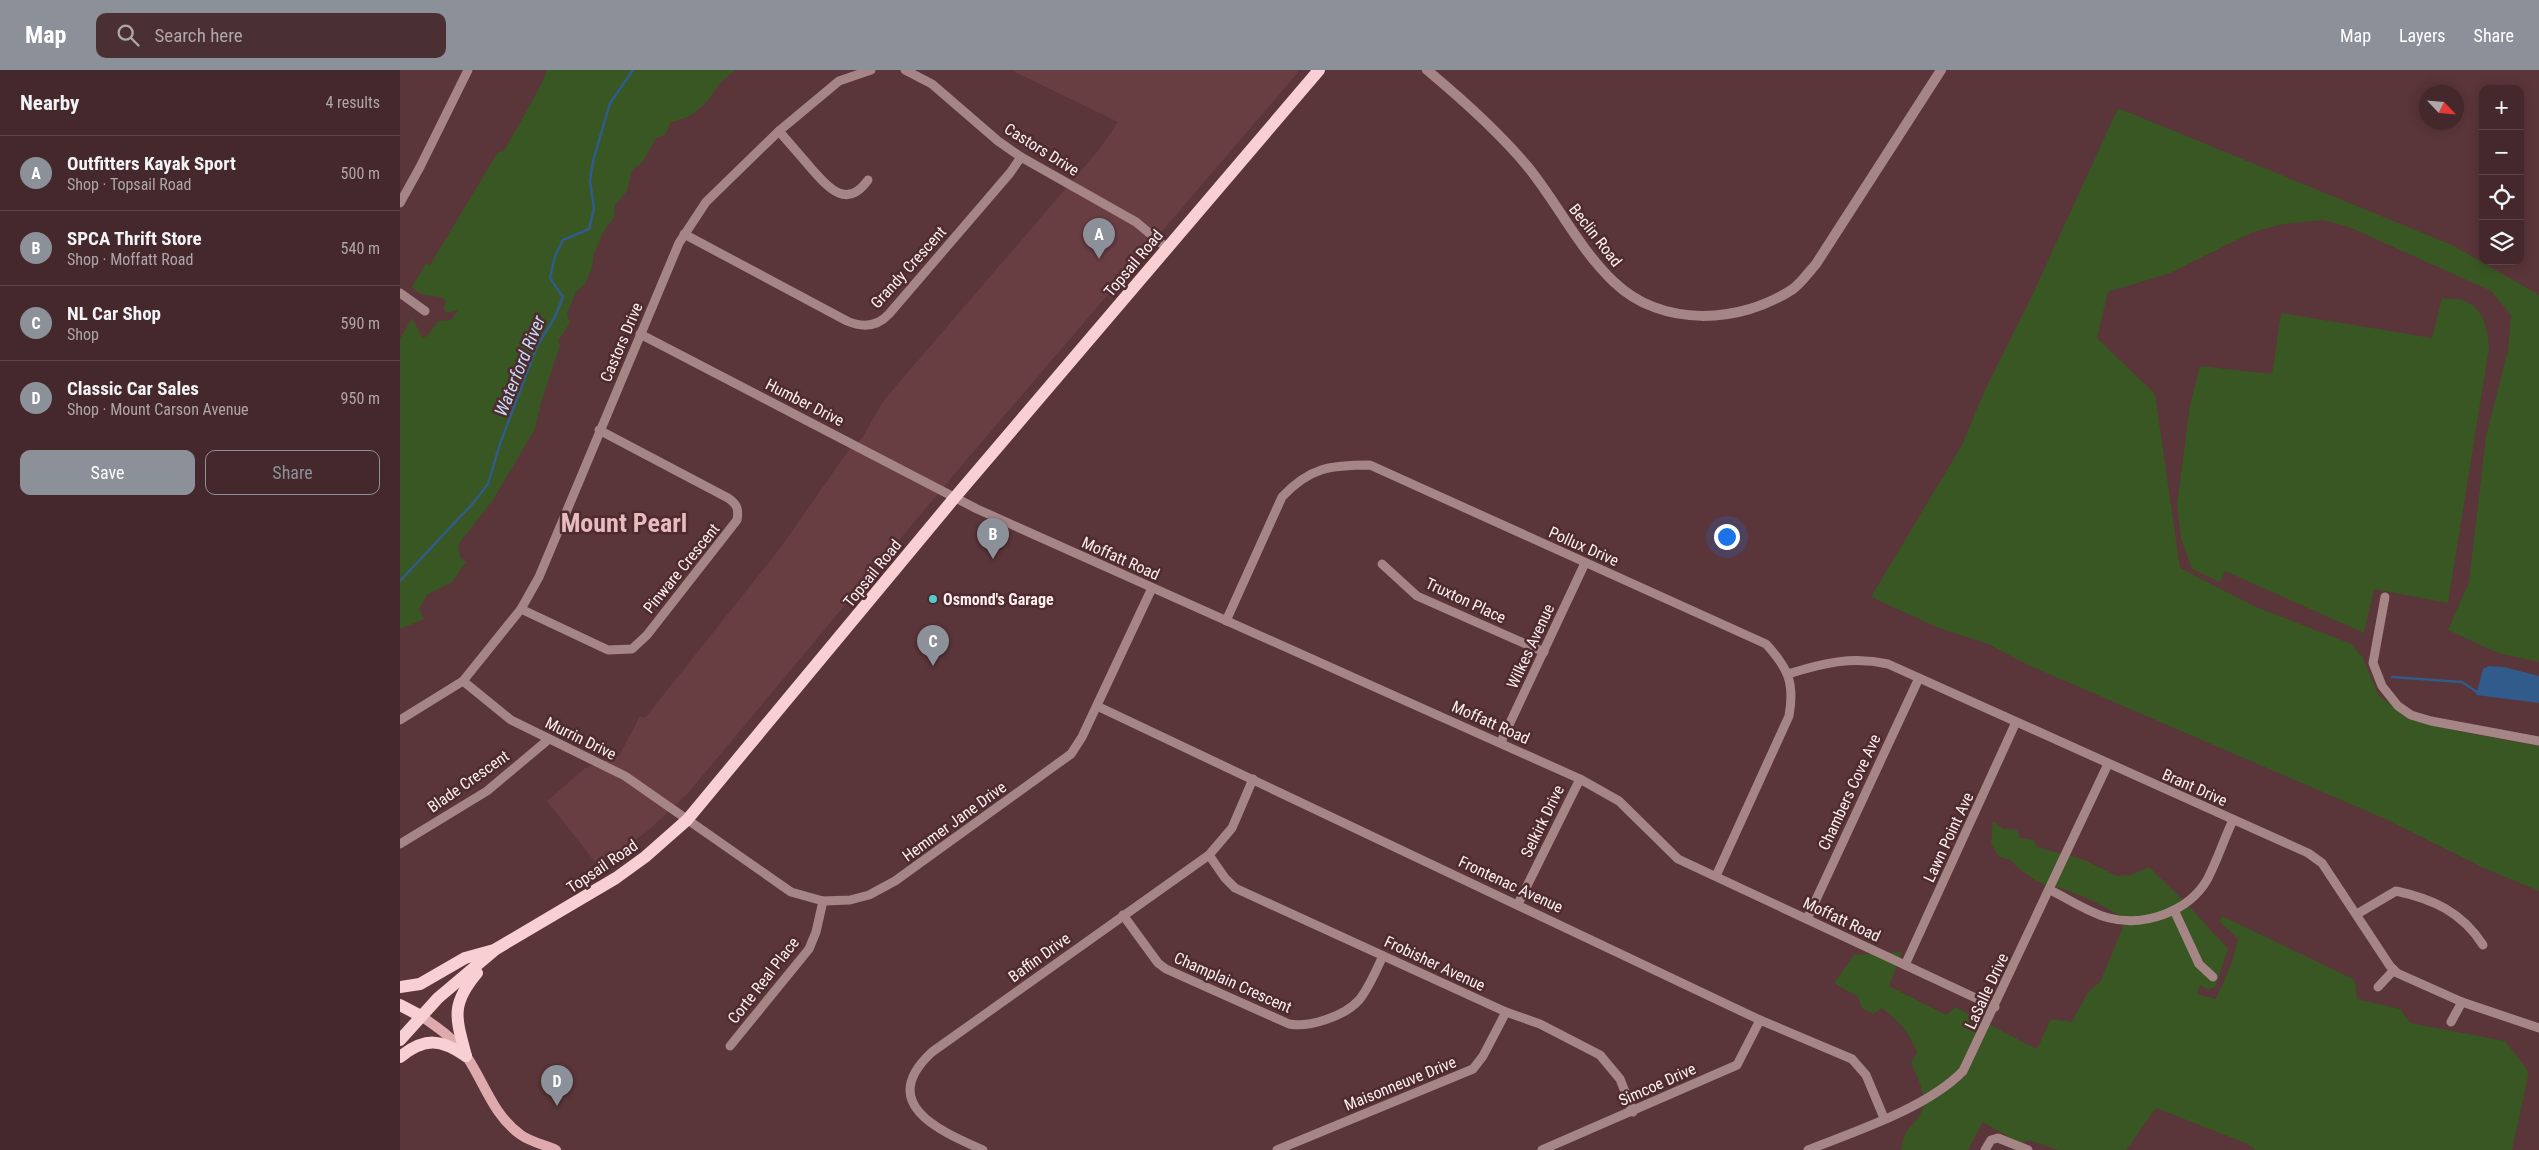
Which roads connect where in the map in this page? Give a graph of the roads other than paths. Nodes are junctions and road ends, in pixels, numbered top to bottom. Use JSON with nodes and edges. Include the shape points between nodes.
{"nodes":[{"id":1,"x":468,"y":70,"type":"edge"},
{"id":2,"x":871,"y":70,"type":"edge"},
{"id":3,"x":905,"y":70,"type":"edge"},
{"id":4,"x":1319,"y":70,"type":"edge"},
{"id":5,"x":1428,"y":70,"type":"edge"},
{"id":6,"x":1940,"y":70,"type":"edge"},
{"id":7,"x":779,"y":132,"type":"junction"},
{"id":8,"x":1021,"y":157,"type":"junction"},
{"id":9,"x":868,"y":180,"type":"dead end"},
{"id":10,"x":400,"y":203,"type":"edge"},
{"id":11,"x":684,"y":234,"type":"junction"},
{"id":12,"x":1167,"y":248,"type":"junction"},
{"id":13,"x":400,"y":293,"type":"edge"},
{"id":14,"x":424,"y":312,"type":"dead end"},
{"id":15,"x":640,"y":334,"type":"junction"},
{"id":16,"x":599,"y":430,"type":"junction"},
{"id":17,"x":956,"y":496,"type":"junction"},
{"id":18,"x":1585,"y":563,"type":"junction"},
{"id":19,"x":1382,"y":564,"type":"dead end"},
{"id":20,"x":1152,"y":588,"type":"junction"},
{"id":21,"x":2385,"y":597,"type":"dead end"},
{"id":22,"x":521,"y":609,"type":"junction"},
{"id":23,"x":1226,"y":621,"type":"junction"},
{"id":24,"x":1544,"y":652,"type":"junction"},
{"id":25,"x":1788,"y":674,"type":"junction"},
{"id":26,"x":1919,"y":678,"type":"junction"},
{"id":27,"x":464,"y":681,"type":"junction"},
{"id":28,"x":1097,"y":706,"type":"junction"},
{"id":29,"x":400,"y":720,"type":"edge"},
{"id":30,"x":2016,"y":722,"type":"junction"},
{"id":31,"x":549,"y":739,"type":"junction"},
{"id":32,"x":2539,"y":741,"type":"edge"},
{"id":33,"x":1501,"y":742,"type":"junction"},
{"id":34,"x":2108,"y":764,"type":"junction"},
{"id":35,"x":1253,"y":779,"type":"junction"},
{"id":36,"x":1580,"y":779,"type":"junction"},
{"id":37,"x":687,"y":820,"type":"junction"},
{"id":38,"x":2233,"y":820,"type":"junction"},
{"id":39,"x":400,"y":844,"type":"edge"},
{"id":40,"x":1209,"y":855,"type":"junction"},
{"id":41,"x":1716,"y":876,"type":"junction"},
{"id":42,"x":2050,"y":890,"type":"junction"},
{"id":43,"x":823,"y":901,"type":"junction"},
{"id":44,"x":1518,"y":904,"type":"junction"},
{"id":45,"x":2174,"y":910,"type":"junction"},
{"id":46,"x":2357,"y":914,"type":"junction"},
{"id":47,"x":1123,"y":915,"type":"junction"},
{"id":48,"x":1807,"y":919,"type":"junction"},
{"id":49,"x":2483,"y":945,"type":"dead end"},
{"id":50,"x":496,"y":949,"type":"junction"},
{"id":51,"x":1383,"y":956,"type":"junction"},
{"id":52,"x":1905,"y":965,"type":"junction"},
{"id":53,"x":2394,"y":970,"type":"junction"},
{"id":54,"x":2213,"y":977,"type":"dead end"},
{"id":55,"x":400,"y":987,"type":"edge"},
{"id":56,"x":2378,"y":988,"type":"dead end"},
{"id":57,"x":2462,"y":1002,"type":"junction"},
{"id":58,"x":400,"y":1005,"type":"edge"},
{"id":59,"x":1995,"y":1007,"type":"junction"},
{"id":60,"x":1506,"y":1012,"type":"junction"},
{"id":61,"x":421,"y":1016,"type":"junction"},
{"id":62,"x":1760,"y":1020,"type":"junction"},
{"id":63,"x":2451,"y":1022,"type":"dead end"},
{"id":64,"x":2539,"y":1028,"type":"edge"},
{"id":65,"x":400,"y":1040,"type":"edge"},
{"id":66,"x":730,"y":1046,"type":"dead end"},
{"id":67,"x":466,"y":1056,"type":"junction"},
{"id":68,"x":400,"y":1057,"type":"edge"},
{"id":69,"x":1633,"y":1112,"type":"junction"},
{"id":70,"x":1884,"y":1118,"type":"junction"},
{"id":71,"x":554,"y":1150,"type":"edge"},
{"id":72,"x":983,"y":1150,"type":"edge"},
{"id":73,"x":1277,"y":1150,"type":"edge"},
{"id":74,"x":1542,"y":1150,"type":"edge"},
{"id":75,"x":1808,"y":1150,"type":"edge"},
{"id":76,"x":1985,"y":1150,"type":"edge"},
{"id":77,"x":2028,"y":1150,"type":"edge"}],
"edges":[{"from":1,"to":10,"type":"street"},
{"from":2,"to":7,"type":"street","name":"Castors Drive","via":[[839,81]]},
{"from":3,"to":8,"type":"street","name":"Castors Drive","via":[[932,84]]},
{"from":4,"to":12,"type":"main road","name":"Topsail Road"},
{"from":5,"to":6,"type":"street","name":"Beclin Road","via":[[1503,138],[1530,169],[1598,266],[1615,283],[1631,296],[1666,312],[1712,316],[1741,313],[1769,303],[1794,288],[1816,264]]},
{"from":7,"to":9,"type":"street","via":[[833,191],[850,194]]},
{"from":7,"to":11,"type":"street","name":"Castors Drive","via":[[706,202]]},
{"from":8,"to":11,"type":"street","name":"Grandy Crescent","via":[[1010,174],[889,314],[872,325],[847,321]]},
{"from":8,"to":12,"type":"street","name":"Castors Drive","via":[[1136,222]]},
{"from":11,"to":15,"type":"street","name":"Castors Drive"},
{"from":12,"to":17,"type":"main road","name":"Topsail Road"},
{"from":13,"to":14,"type":"street"},
{"from":15,"to":16,"type":"street","name":"Castors Drive"},
{"from":15,"to":17,"type":"street","name":"Humber Drive"},
{"from":16,"to":22,"type":"street","name":"Castors Drive","via":[[539,577]]},
{"from":16,"to":22,"type":"street","name":"Pinware Crescent","via":[[728,498],[738,511],[737,520],[647,635],[632,649],[608,650]]},
{"from":17,"to":20,"type":"street","name":"Moffatt Road","via":[[977,509]]},
{"from":17,"to":37,"type":"main road","name":"Topsail Road"},
{"from":18,"to":23,"type":"street","name":"Pollux Drive","via":[[1370,465],[1323,468],[1307,475],[1282,497]]},
{"from":18,"to":24,"type":"street","name":"Wilkes Avenue"},
{"from":18,"to":25,"type":"street","name":"Pollux Drive","via":[[1766,644],[1781,660]]},
{"from":19,"to":24,"type":"street","name":"Truxton Place","via":[[1417,596]]},
{"from":20,"to":23,"type":"street","name":"Moffatt Road"},
{"from":20,"to":28,"type":"street","name":"Hemmer Jane Drive"},
{"from":21,"to":32,"type":"street","via":[[2373,664],[2382,686],[2398,706],[2412,716],[2431,722]]},
{"from":22,"to":27,"type":"street","name":"Castors Drive"},
{"from":23,"to":33,"type":"street","name":"Moffatt Road"},
{"from":24,"to":33,"type":"street","name":"Wilkes Avenue"},
{"from":25,"to":26,"type":"street","name":"Brant Drive","via":[[1826,662],[1866,659],[1888,664]]},
{"from":25,"to":41,"type":"street","name":"Pollux Drive","via":[[1793,698],[1789,716]]},
{"from":26,"to":30,"type":"street","name":"Brant Drive"},
{"from":26,"to":48,"type":"street","name":"Chambers Cove Ave"},
{"from":27,"to":29,"type":"street"},
{"from":27,"to":31,"type":"street","name":"Murrin Drive","via":[[511,720]]},
{"from":28,"to":35,"type":"street","name":"Frontenac Avenue"},
{"from":28,"to":43,"type":"street","name":"Hemmer Jane Drive","via":[[1071,754],[895,882],[859,898]]},
{"from":30,"to":34,"type":"street","name":"Brant Drive"},
{"from":30,"to":52,"type":"street","name":"Lawn Point Ave"},
{"from":31,"to":37,"type":"street","name":"Murrin Drive","via":[[625,776]]},
{"from":31,"to":39,"type":"street","name":"Blade Crescent","via":[[487,791]]},
{"from":33,"to":36,"type":"street","name":"Moffatt Road"},
{"from":34,"to":38,"type":"street","name":"Brant Drive"},
{"from":34,"to":42,"type":"street","name":"LaSalle Drive"},
{"from":35,"to":40,"type":"street","name":"Baffin Drive","via":[[1232,828]]},
{"from":35,"to":44,"type":"street","name":"Frontenac Avenue"},
{"from":36,"to":41,"type":"street","name":"Moffatt Road","via":[[1619,801],[1673,855]]},
{"from":36,"to":44,"type":"street","name":"Selkirk Drive"},
{"from":37,"to":43,"type":"street","name":"Hemmer Jane Drive","via":[[783,888]]},
{"from":37,"to":50,"type":"main road","name":"Topsail Road","via":[[616,878]]},
{"from":38,"to":45,"type":"street","via":[[2206,881],[2194,896]]},
{"from":38,"to":46,"type":"street","name":"Brant Drive","via":[[2308,853],[2322,863]]},
{"from":40,"to":47,"type":"street","name":"Baffin Drive"},
{"from":40,"to":51,"type":"street","name":"Frobisher Avenue","via":[[1235,888]]},
{"from":41,"to":48,"type":"street","name":"Moffatt Road"},
{"from":42,"to":45,"type":"street","via":[[2108,918],[2152,919]]},
{"from":42,"to":59,"type":"street","name":"LaSalle Drive"},
{"from":43,"to":66,"type":"street","name":"Corte Real Place","via":[[809,948]]},
{"from":44,"to":62,"type":"street","name":"Frontenac Avenue"},
{"from":45,"to":54,"type":"street","via":[[2199,964]]},
{"from":46,"to":49,"type":"street","via":[[2396,891],[2414,895],[2456,914],[2472,928]]},
{"from":46,"to":53,"type":"street","name":"Brant Drive"},
{"from":47,"to":51,"type":"street","name":"Champlain Crescent","via":[[1158,963],[1166,969],[1299,1026],[1324,1020],[1359,1000]]},
{"from":47,"to":72,"type":"street","name":"Baffin Drive","via":[[932,1052],[915,1071],[912,1098],[924,1119],[943,1132]]},
{"from":48,"to":52,"type":"street","name":"Moffatt Road"},
{"from":50,"to":55,"type":"main road","via":[[465,958],[420,984]]},
{"from":50,"to":61,"type":"main road","name":"Topsail Road"},
{"from":50,"to":67,"type":"main road","via":[[466,986],[457,1004],[458,1027]]},
{"from":51,"to":60,"type":"street","name":"Frobisher Avenue"},
{"from":52,"to":59,"type":"street","name":"Moffatt Road"},
{"from":53,"to":56,"type":"street"},
{"from":53,"to":57,"type":"street"},
{"from":57,"to":63,"type":"street"},
{"from":57,"to":64,"type":"street"},
{"from":58,"to":61,"type":"main road"},
{"from":59,"to":70,"type":"street","name":"LaSalle Drive","via":[[1963,1071],[1951,1083]]},
{"from":60,"to":69,"type":"street","name":"Frobisher Avenue","via":[[1540,1024],[1600,1055],[1620,1079]]},
{"from":60,"to":73,"type":"street","name":"Maisonneuve Drive","via":[[1473,1069]]},
{"from":61,"to":65,"type":"main road","name":"Topsail Road"},
{"from":61,"to":67,"type":"main road","via":[[438,1027]]},
{"from":62,"to":69,"type":"street","name":"Simcoe Drive","via":[[1737,1065]]},
{"from":62,"to":70,"type":"street","name":"Frontenac Avenue","via":[[1852,1059],[1866,1075]]},
{"from":67,"to":68,"type":"main road","via":[[451,1046],[432,1042]]},
{"from":67,"to":71,"type":"main road","via":[[489,1100],[508,1124],[521,1135]]},
{"from":69,"to":74,"type":"street","name":"Simcoe Drive"},
{"from":70,"to":75,"type":"street","name":"LaSalle Drive"},
{"from":76,"to":77,"type":"street","via":[[1991,1140],[1998,1138]]}]}
